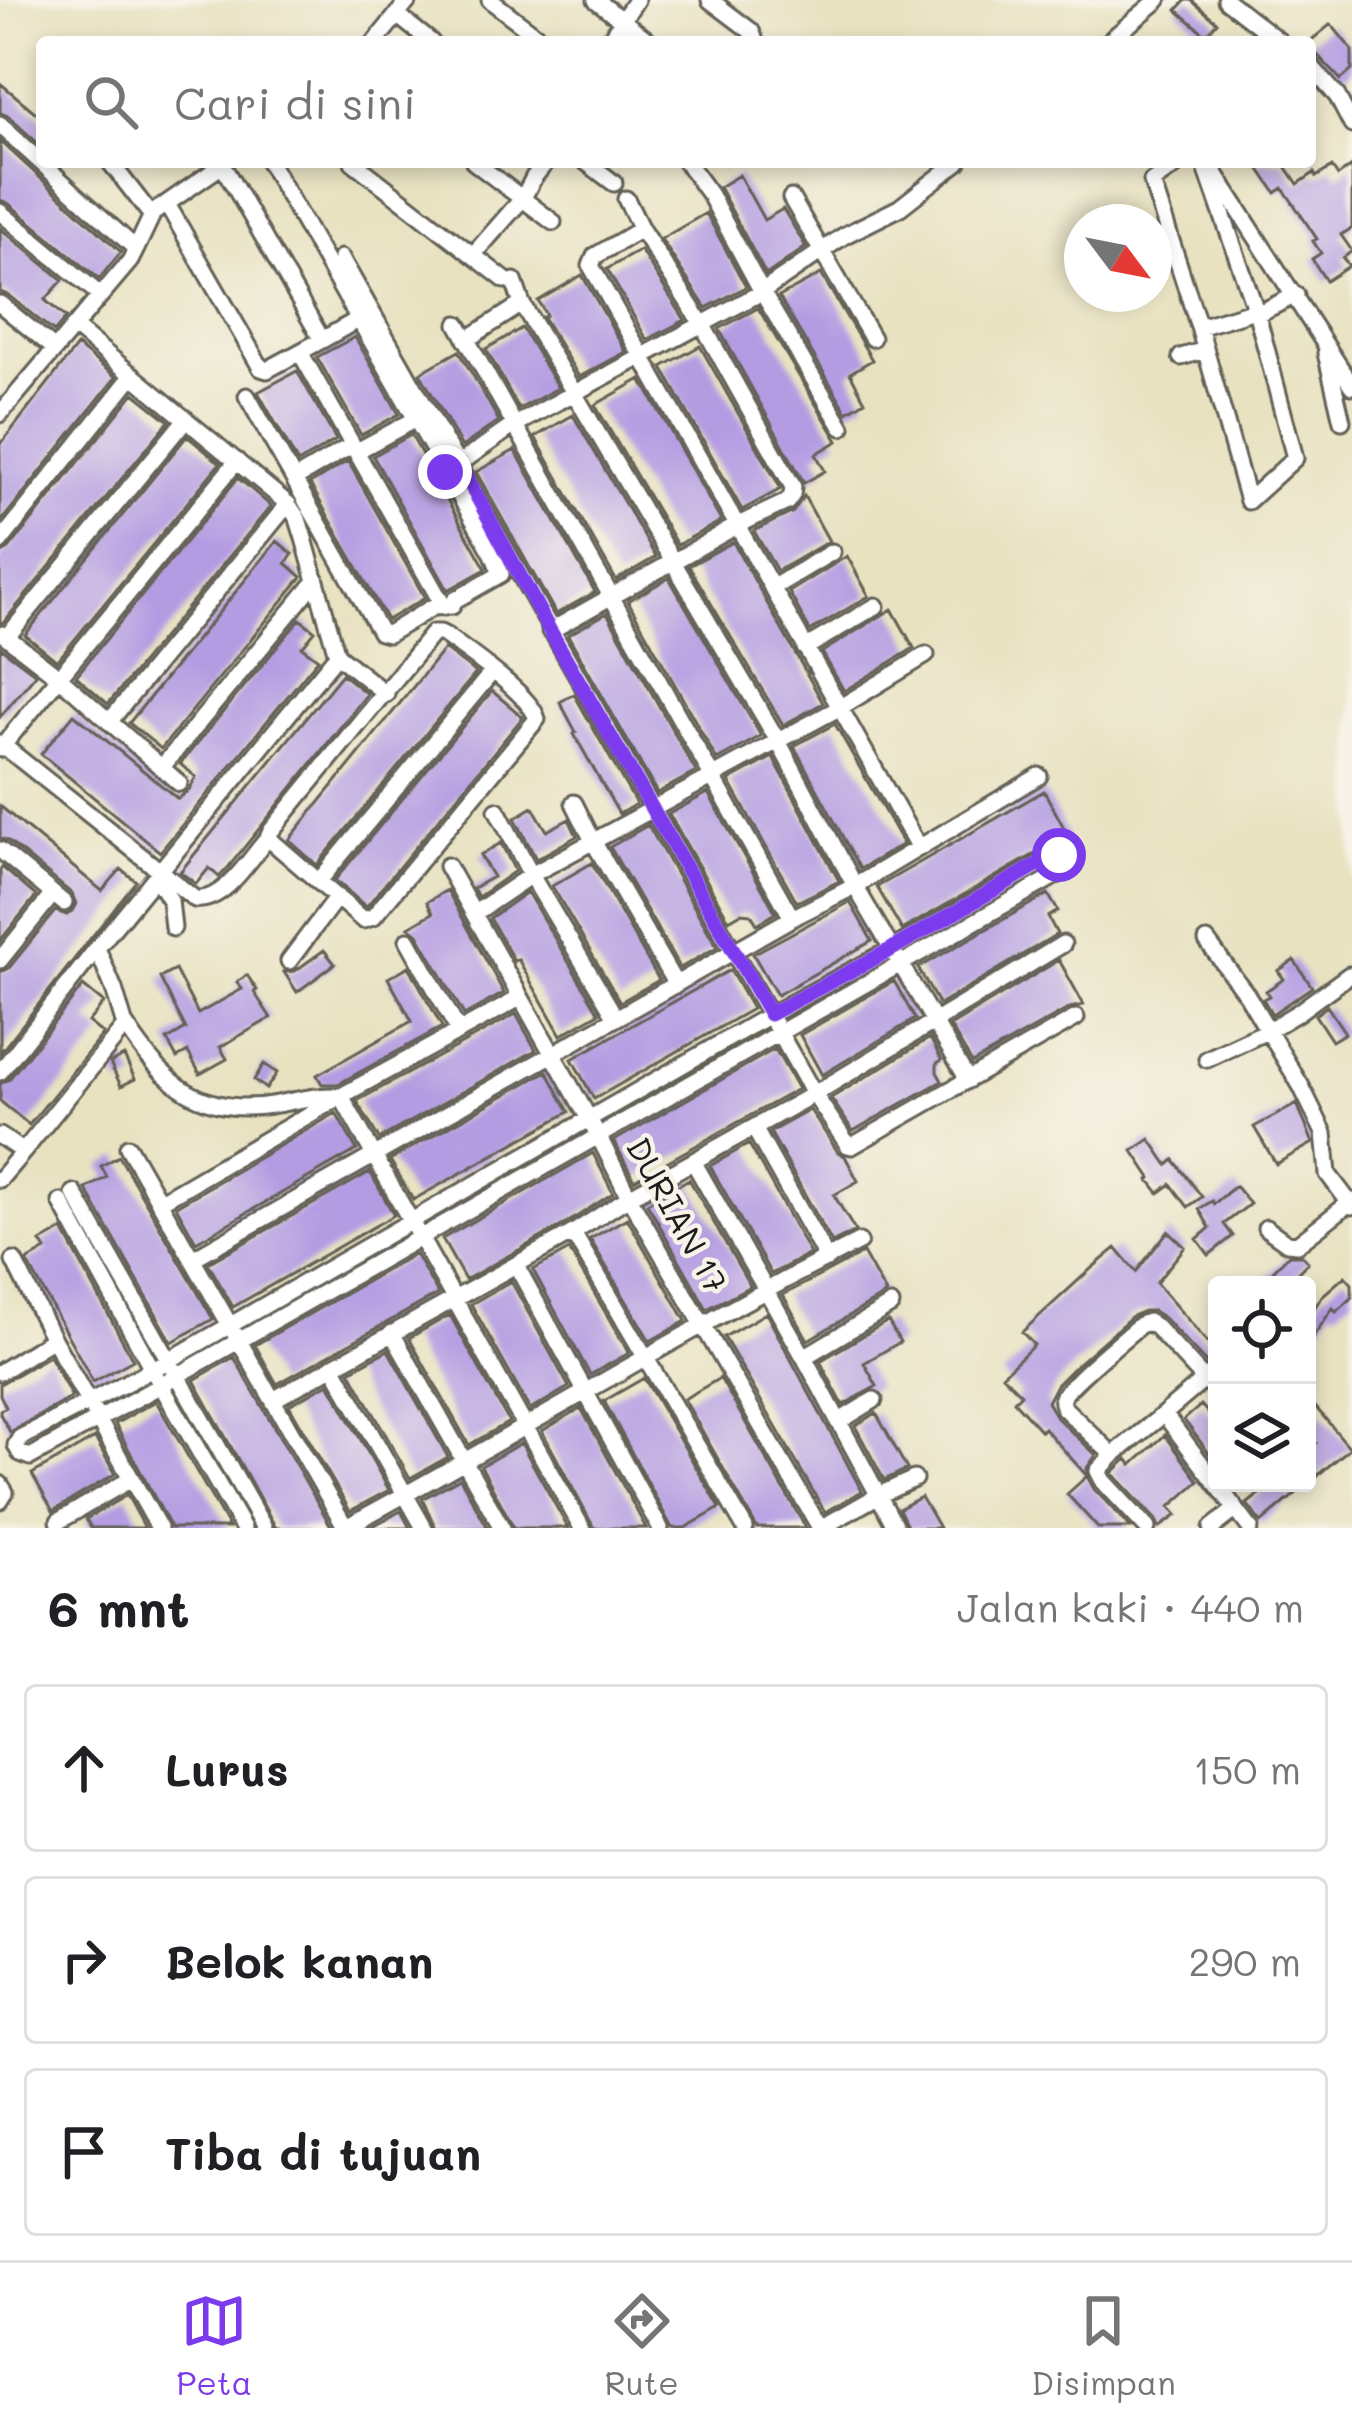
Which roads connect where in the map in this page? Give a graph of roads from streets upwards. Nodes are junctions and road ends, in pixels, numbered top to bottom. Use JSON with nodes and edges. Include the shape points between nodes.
{"nodes":[{"id":1,"x":409,"y":0,"type":"edge"},
{"id":2,"x":490,"y":0,"type":"edge"},
{"id":3,"x":596,"y":0,"type":"edge"},
{"id":4,"x":636,"y":0,"type":"edge"},
{"id":5,"x":710,"y":0,"type":"edge"},
{"id":6,"x":1158,"y":0,"type":"edge"},
{"id":7,"x":1226,"y":0,"type":"edge"},
{"id":8,"x":397,"y":15,"type":"junction"},
{"id":9,"x":621,"y":20,"type":"junction"},
{"id":10,"x":380,"y":36,"type":"edge"},
{"id":11,"x":423,"y":36,"type":"edge"},
{"id":12,"x":537,"y":36,"type":"edge"},
{"id":13,"x":612,"y":36,"type":"edge"},
{"id":14,"x":642,"y":36,"type":"edge"},
{"id":15,"x":754,"y":36,"type":"edge"},
{"id":16,"x":1115,"y":36,"type":"edge"},
{"id":17,"x":1272,"y":36,"type":"edge"},
{"id":18,"x":1316,"y":71,"type":"edge"},
{"id":19,"x":0,"y":125,"type":"edge"},
{"id":20,"x":1352,"y":125,"type":"edge"},
{"id":21,"x":36,"y":158,"type":"edge"},
{"id":22,"x":47,"y":168,"type":"edge"},
{"id":23,"x":115,"y":168,"type":"edge"},
{"id":24,"x":272,"y":168,"type":"edge"},
{"id":25,"x":361,"y":168,"type":"edge"},
{"id":26,"x":482,"y":168,"type":"edge"},
{"id":27,"x":541,"y":168,"type":"edge"},
{"id":28,"x":594,"y":168,"type":"edge"},
{"id":29,"x":690,"y":168,"type":"edge"},
{"id":30,"x":950,"y":168,"type":"edge"},
{"id":31,"x":1172,"y":168,"type":"edge"},
{"id":32,"x":1208,"y":168,"type":"edge"},
{"id":33,"x":1210,"y":168,"type":"edge"},
{"id":34,"x":614,"y":183,"type":"dead end"},
{"id":35,"x":523,"y":198,"type":"junction"},
{"id":36,"x":791,"y":198,"type":"dead end"},
{"id":37,"x":626,"y":200,"type":"dead end"},
{"id":38,"x":160,"y":209,"type":"junction"},
{"id":39,"x":0,"y":212,"type":"edge"},
{"id":40,"x":553,"y":222,"type":"dead end"},
{"id":41,"x":641,"y":229,"type":"junction"},
{"id":42,"x":136,"y":249,"type":"junction"},
{"id":43,"x":822,"y":251,"type":"junction"},
{"id":44,"x":472,"y":254,"type":"junction"},
{"id":45,"x":341,"y":258,"type":"dead end"},
{"id":46,"x":762,"y":292,"type":"junction"},
{"id":47,"x":100,"y":295,"type":"junction"},
{"id":48,"x":1296,"y":296,"type":"junction"},
{"id":49,"x":0,"y":304,"type":"edge"},
{"id":50,"x":522,"y":304,"type":"junction"},
{"id":51,"x":1256,"y":312,"type":"junction"},
{"id":52,"x":359,"y":320,"type":"junction"},
{"id":53,"x":702,"y":324,"type":"junction"},
{"id":54,"x":74,"y":326,"type":"junction"},
{"id":55,"x":1199,"y":328,"type":"junction"},
{"id":56,"x":872,"y":338,"type":"dead end"},
{"id":57,"x":1322,"y":338,"type":"junction"},
{"id":58,"x":322,"y":340,"type":"junction"},
{"id":59,"x":56,"y":349,"type":"junction"},
{"id":60,"x":1205,"y":350,"type":"junction"},
{"id":61,"x":300,"y":352,"type":"junction"},
{"id":62,"x":641,"y":356,"type":"junction"},
{"id":63,"x":1181,"y":357,"type":"dead end"},
{"id":64,"x":133,"y":375,"type":"junction"},
{"id":65,"x":1352,"y":386,"type":"edge"},
{"id":66,"x":573,"y":392,"type":"junction"},
{"id":67,"x":247,"y":396,"type":"dead end"},
{"id":68,"x":0,"y":414,"type":"edge"},
{"id":69,"x":186,"y":419,"type":"junction"},
{"id":70,"x":414,"y":420,"type":"junction"},
{"id":71,"x":1342,"y":421,"type":"dead end"},
{"id":72,"x":513,"y":426,"type":"junction"},
{"id":73,"x":842,"y":428,"type":"dead end"},
{"id":74,"x":355,"y":448,"type":"junction"},
{"id":75,"x":237,"y":461,"type":"junction"},
{"id":76,"x":452,"y":468,"type":"junction"},
{"id":77,"x":295,"y":479,"type":"junction"},
{"id":78,"x":289,"y":504,"type":"junction"},
{"id":79,"x":738,"y":524,"type":"junction"},
{"id":80,"x":0,"y":542,"type":"edge"},
{"id":81,"x":832,"y":552,"type":"dead end"},
{"id":82,"x":674,"y":561,"type":"junction"},
{"id":83,"x":315,"y":582,"type":"junction"},
{"id":84,"x":772,"y":588,"type":"junction"},
{"id":85,"x":609,"y":596,"type":"junction"},
{"id":86,"x":876,"y":606,"type":"dead end"},
{"id":87,"x":444,"y":607,"type":"junction"},
{"id":88,"x":550,"y":631,"type":"junction"},
{"id":89,"x":3,"y":634,"type":"edge"},
{"id":90,"x":805,"y":648,"type":"junction"},
{"id":91,"x":337,"y":655,"type":"junction"},
{"id":92,"x":926,"y":655,"type":"dead end"},
{"id":93,"x":493,"y":671,"type":"junction"},
{"id":94,"x":61,"y":678,"type":"junction"},
{"id":95,"x":386,"y":694,"type":"junction"},
{"id":96,"x":838,"y":708,"type":"junction"},
{"id":97,"x":109,"y":722,"type":"junction"},
{"id":98,"x":778,"y":741,"type":"junction"},
{"id":99,"x":1,"y":746,"type":"edge"},
{"id":100,"x":162,"y":767,"type":"junction"},
{"id":101,"x":712,"y":775,"type":"junction"},
{"id":102,"x":1039,"y":776,"type":"dead end"},
{"id":103,"x":179,"y":782,"type":"dead end"},
{"id":104,"x":574,"y":803,"type":"dead end"},
{"id":105,"x":497,"y":810,"type":"dead end"},
{"id":106,"x":653,"y":811,"type":"junction"},
{"id":107,"x":268,"y":838,"type":"junction"},
{"id":108,"x":593,"y":841,"type":"junction"},
{"id":109,"x":919,"y":848,"type":"junction"},
{"id":110,"x":0,"y":851,"type":"edge"},
{"id":111,"x":447,"y":866,"type":"dead end"},
{"id":112,"x":158,"y":875,"type":"junction"},
{"id":113,"x":531,"y":875,"type":"junction"},
{"id":114,"x":1016,"y":876,"type":"junction"},
{"id":115,"x":319,"y":881,"type":"junction"},
{"id":116,"x":855,"y":886,"type":"junction"},
{"id":117,"x":1026,"y":891,"type":"junction"},
{"id":118,"x":338,"y":898,"type":"junction"},
{"id":119,"x":475,"y":913,"type":"junction"},
{"id":120,"x":792,"y":918,"type":"junction"},
{"id":121,"x":173,"y":928,"type":"dead end"},
{"id":122,"x":408,"y":940,"type":"dead end"},
{"id":123,"x":1208,"y":941,"type":"dead end"},
{"id":124,"x":1063,"y":944,"type":"dead end"},
{"id":125,"x":97,"y":948,"type":"junction"},
{"id":126,"x":735,"y":953,"type":"junction"},
{"id":127,"x":896,"y":956,"type":"junction"},
{"id":128,"x":0,"y":960,"type":"edge"},
{"id":129,"x":289,"y":961,"type":"dead end"},
{"id":130,"x":1349,"y":975,"type":"dead end"},
{"id":131,"x":676,"y":985,"type":"junction"},
{"id":132,"x":520,"y":998,"type":"junction"},
{"id":133,"x":770,"y":1014,"type":"junction"},
{"id":134,"x":616,"y":1018,"type":"junction"},
{"id":135,"x":1076,"y":1018,"type":"dead end"},
{"id":136,"x":934,"y":1022,"type":"junction"},
{"id":137,"x":125,"y":1024,"type":"junction"},
{"id":138,"x":458,"y":1030,"type":"junction"},
{"id":139,"x":780,"y":1031,"type":"junction"},
{"id":140,"x":1267,"y":1031,"type":"junction"},
{"id":141,"x":553,"y":1053,"type":"junction"},
{"id":142,"x":1208,"y":1059,"type":"dead end"},
{"id":143,"x":0,"y":1072,"type":"edge"},
{"id":144,"x":968,"y":1080,"type":"junction"},
{"id":145,"x":814,"y":1094,"type":"junction"},
{"id":146,"x":341,"y":1096,"type":"junction"},
{"id":147,"x":589,"y":1119,"type":"junction"},
{"id":148,"x":754,"y":1128,"type":"junction"},
{"id":149,"x":598,"y":1135,"type":"junction"},
{"id":150,"x":0,"y":1136,"type":"edge"},
{"id":151,"x":128,"y":1147,"type":"dead end"},
{"id":152,"x":23,"y":1152,"type":"junction"},
{"id":153,"x":374,"y":1157,"type":"junction"},
{"id":154,"x":693,"y":1161,"type":"junction"},
{"id":155,"x":0,"y":1179,"type":"edge"},
{"id":156,"x":629,"y":1197,"type":"junction"},
{"id":157,"x":159,"y":1202,"type":"junction"},
{"id":158,"x":71,"y":1203,"type":"dead end"},
{"id":159,"x":1351,"y":1203,"type":"edge"},
{"id":160,"x":409,"y":1221,"type":"junction"},
{"id":161,"x":1266,"y":1228,"type":"dead end"},
{"id":162,"x":573,"y":1233,"type":"junction"},
{"id":163,"x":419,"y":1239,"type":"junction"},
{"id":164,"x":860,"y":1243,"type":"dead end"},
{"id":165,"x":827,"y":1258,"type":"junction"},
{"id":166,"x":192,"y":1259,"type":"junction"},
{"id":167,"x":14,"y":1261,"type":"dead end"},
{"id":168,"x":516,"y":1265,"type":"junction"},
{"id":169,"x":319,"y":1273,"type":"junction"},
{"id":170,"x":329,"y":1288,"type":"junction"},
{"id":171,"x":766,"y":1292,"type":"junction"},
{"id":172,"x":454,"y":1297,"type":"junction"},
{"id":173,"x":891,"y":1305,"type":"dead end"},
{"id":174,"x":705,"y":1325,"type":"junction"},
{"id":175,"x":234,"y":1333,"type":"junction"},
{"id":176,"x":392,"y":1333,"type":"junction"},
{"id":177,"x":53,"y":1339,"type":"junction"},
{"id":178,"x":644,"y":1357,"type":"junction"},
{"id":179,"x":804,"y":1357,"type":"junction"},
{"id":180,"x":160,"y":1364,"type":"junction"},
{"id":181,"x":333,"y":1366,"type":"junction"},
{"id":182,"x":1208,"y":1371,"type":"edge"},
{"id":183,"x":0,"y":1372,"type":"edge"},
{"id":184,"x":1208,"y":1376,"type":"edge"},
{"id":185,"x":169,"y":1381,"type":"junction"},
{"id":186,"x":586,"y":1392,"type":"junction"},
{"id":187,"x":273,"y":1400,"type":"junction"},
{"id":188,"x":874,"y":1400,"type":"dead end"},
{"id":189,"x":89,"y":1403,"type":"junction"},
{"id":190,"x":1163,"y":1414,"type":"junction"},
{"id":191,"x":98,"y":1419,"type":"junction"},
{"id":192,"x":838,"y":1422,"type":"junction"},
{"id":193,"x":527,"y":1427,"type":"junction"},
{"id":194,"x":1113,"y":1455,"type":"junction"},
{"id":195,"x":465,"y":1462,"type":"junction"},
{"id":196,"x":131,"y":1479,"type":"junction"},
{"id":197,"x":914,"y":1479,"type":"dead end"},
{"id":198,"x":0,"y":1484,"type":"edge"},
{"id":199,"x":879,"y":1495,"type":"junction"},
{"id":200,"x":405,"y":1496,"type":"junction"},
{"id":201,"x":0,"y":1500,"type":"edge"},
{"id":202,"x":1236,"y":1509,"type":"junction"},
{"id":203,"x":70,"y":1520,"type":"edge"},
{"id":204,"x":159,"y":1528,"type":"edge"},
{"id":205,"x":243,"y":1528,"type":"edge"},
{"id":206,"x":264,"y":1528,"type":"edge"},
{"id":207,"x":345,"y":1528,"type":"edge"},
{"id":208,"x":424,"y":1528,"type":"edge"},
{"id":209,"x":502,"y":1528,"type":"edge"},
{"id":210,"x":582,"y":1528,"type":"edge"},
{"id":211,"x":660,"y":1528,"type":"edge"},
{"id":212,"x":745,"y":1528,"type":"edge"},
{"id":213,"x":821,"y":1528,"type":"edge"},
{"id":214,"x":896,"y":1528,"type":"edge"},
{"id":215,"x":1147,"y":1528,"type":"edge"},
{"id":216,"x":1212,"y":1528,"type":"edge"},
{"id":217,"x":1250,"y":1528,"type":"edge"}],
"edges":[{"from":1,"to":8,"type":"street"},
{"from":2,"to":12,"type":"street"},
{"from":3,"to":9,"type":"street"},
{"from":4,"to":9,"type":"street"},
{"from":5,"to":15,"type":"street"},
{"from":6,"to":16,"type":"street"},
{"from":7,"to":17,"type":"street"},
{"from":8,"to":10,"type":"street"},
{"from":8,"to":11,"type":"street"},
{"from":9,"to":13,"type":"street"},
{"from":9,"to":14,"type":"street"},
{"from":18,"to":20,"type":"street"},
{"from":19,"to":21,"type":"street"},
{"from":22,"to":42,"type":"street"},
{"from":23,"to":38,"type":"street","via":[[148,211]]},
{"from":24,"to":52,"type":"street"},
{"from":25,"to":44,"type":"street"},
{"from":26,"to":35,"type":"street"},
{"from":27,"to":35,"type":"street"},
{"from":28,"to":34,"type":"street"},
{"from":29,"to":46,"type":"street"},
{"from":30,"to":43,"type":"street"},
{"from":31,"to":55,"type":"street","via":[[1152,182]]},
{"from":32,"to":51,"type":"street"},
{"from":33,"to":48,"type":"street"},
{"from":35,"to":40,"type":"street"},
{"from":35,"to":44,"type":"street"},
{"from":36,"to":43,"type":"street"},
{"from":37,"to":41,"type":"street"},
{"from":38,"to":42,"type":"street"},
{"from":38,"to":58,"type":"street","via":[[218,168],[228,170]]},
{"from":38,"to":61,"type":"street","via":[[261,368]]},
{"from":39,"to":47,"type":"street"},
{"from":41,"to":53,"type":"street"},
{"from":41,"to":62,"type":"street","via":[[590,266]]},
{"from":42,"to":47,"type":"street"},
{"from":43,"to":46,"type":"street"},
{"from":43,"to":56,"type":"street"},
{"from":44,"to":50,"type":"street","via":[[510,280]]},
{"from":45,"to":76,"type":"street"},
{"from":46,"to":53,"type":"street"},
{"from":46,"to":73,"type":"street"},
{"from":47,"to":54,"type":"street"},
{"from":48,"to":51,"type":"street"},
{"from":48,"to":57,"type":"street"},
{"from":49,"to":59,"type":"street"},
{"from":50,"to":66,"type":"street"},
{"from":50,"to":72,"type":"street","via":[[462,332]]},
{"from":51,"to":55,"type":"street"},
{"from":51,"to":60,"type":"street","via":[[1295,458],[1247,501]]},
{"from":52,"to":58,"type":"street"},
{"from":52,"to":70,"type":"street"},
{"from":53,"to":62,"type":"street"},
{"from":53,"to":79,"type":"street","via":[[793,487],[787,502]]},
{"from":54,"to":59,"type":"street"},
{"from":54,"to":64,"type":"street"},
{"from":55,"to":60,"type":"street"},
{"from":57,"to":65,"type":"street"},
{"from":57,"to":71,"type":"street"},
{"from":58,"to":61,"type":"street"},
{"from":59,"to":68,"type":"street"},
{"from":60,"to":63,"type":"street"},
{"from":61,"to":74,"type":"street"},
{"from":62,"to":66,"type":"street"},
{"from":62,"to":79,"type":"street"},
{"from":64,"to":69,"type":"street"},
{"from":64,"to":80,"type":"street"},
{"from":66,"to":72,"type":"street"},
{"from":66,"to":82,"type":"street"},
{"from":67,"to":77,"type":"street"},
{"from":69,"to":75,"type":"street"},
{"from":69,"to":89,"type":"street"},
{"from":70,"to":74,"type":"street"},
{"from":70,"to":76,"type":"street"},
{"from":72,"to":76,"type":"street"},
{"from":72,"to":85,"type":"street"},
{"from":74,"to":77,"type":"street"},
{"from":74,"to":87,"type":"street"},
{"from":75,"to":78,"type":"street"},
{"from":75,"to":94,"type":"street"},
{"from":76,"to":87,"type":"street","via":[[501,574]]},
{"from":76,"to":88,"type":"street"},
{"from":77,"to":87,"type":"street","via":[[380,632]]},
{"from":78,"to":83,"type":"street"},
{"from":78,"to":97,"type":"street"},
{"from":79,"to":82,"type":"street"},
{"from":79,"to":84,"type":"street"},
{"from":81,"to":84,"type":"street"},
{"from":82,"to":85,"type":"street"},
{"from":82,"to":98,"type":"street"},
{"from":83,"to":91,"type":"street"},
{"from":83,"to":100,"type":"street"},
{"from":84,"to":90,"type":"street"},
{"from":85,"to":88,"type":"street"},
{"from":85,"to":101,"type":"street"},
{"from":86,"to":90,"type":"street"},
{"from":88,"to":106,"type":"street"},
{"from":89,"to":94,"type":"street"},
{"from":90,"to":96,"type":"street"},
{"from":91,"to":95,"type":"street"},
{"from":91,"to":112,"type":"street"},
{"from":92,"to":96,"type":"street"},
{"from":93,"to":95,"type":"street","via":[[436,633]]},
{"from":93,"to":115,"type":"street"},
{"from":93,"to":118,"type":"street","via":[[534,709],[536,722],[370,920]]},
{"from":94,"to":97,"type":"street"},
{"from":94,"to":99,"type":"street"},
{"from":95,"to":107,"type":"street"},
{"from":96,"to":98,"type":"street"},
{"from":96,"to":109,"type":"street"},
{"from":97,"to":100,"type":"street"},
{"from":98,"to":101,"type":"street"},
{"from":98,"to":116,"type":"street"},
{"from":99,"to":112,"type":"street"},
{"from":100,"to":103,"type":"street"},
{"from":101,"to":106,"type":"street"},
{"from":101,"to":120,"type":"street"},
{"from":102,"to":109,"type":"street"},
{"from":104,"to":108,"type":"street"},
{"from":105,"to":113,"type":"street"},
{"from":106,"to":108,"type":"street"},
{"from":106,"to":126,"type":"street"},
{"from":107,"to":112,"type":"street","via":[[207,900]]},
{"from":107,"to":115,"type":"street"},
{"from":108,"to":113,"type":"street"},
{"from":108,"to":131,"type":"street"},
{"from":109,"to":116,"type":"street"},
{"from":110,"to":128,"type":"street","via":[[58,898]]},
{"from":111,"to":119,"type":"street","name":"DURIAN 17"},
{"from":112,"to":121,"type":"street"},
{"from":112,"to":125,"type":"street"},
{"from":113,"to":119,"type":"street"},
{"from":113,"to":134,"type":"street"},
{"from":114,"to":117,"type":"street"},
{"from":114,"to":117,"type":"street","via":[[1060,856],[1064,871]]},
{"from":114,"to":127,"type":"street"},
{"from":115,"to":118,"type":"street"},
{"from":116,"to":120,"type":"street"},
{"from":116,"to":127,"type":"street"},
{"from":117,"to":127,"type":"street"},
{"from":118,"to":129,"type":"street"},
{"from":119,"to":132,"type":"street","name":"DURIAN 17"},
{"from":120,"to":126,"type":"street"},
{"from":122,"to":138,"type":"street"},
{"from":123,"to":140,"type":"street"},
{"from":124,"to":136,"type":"street"},
{"from":125,"to":137,"type":"street"},
{"from":125,"to":143,"type":"street"},
{"from":126,"to":131,"type":"street"},
{"from":126,"to":133,"type":"street"},
{"from":127,"to":133,"type":"street"},
{"from":127,"to":136,"type":"street"},
{"from":127,"to":139,"type":"street"},
{"from":130,"to":140,"type":"street"},
{"from":131,"to":134,"type":"street"},
{"from":132,"to":138,"type":"street"},
{"from":132,"to":141,"type":"street","name":"DURIAN 17"},
{"from":133,"to":139,"type":"street"},
{"from":133,"to":147,"type":"street"},
{"from":134,"to":141,"type":"street"},
{"from":135,"to":144,"type":"street"},
{"from":136,"to":144,"type":"street"},
{"from":136,"to":145,"type":"street"},
{"from":137,"to":146,"type":"street","via":[[168,1078],[205,1102],[235,1109]]},
{"from":137,"to":152,"type":"street"},
{"from":138,"to":146,"type":"street"},
{"from":139,"to":145,"type":"street"},
{"from":139,"to":149,"type":"street"},
{"from":140,"to":142,"type":"street"},
{"from":140,"to":159,"type":"street","via":[[1324,1133],[1328,1174]]},
{"from":141,"to":147,"type":"street","name":"DURIAN 17"},
{"from":141,"to":153,"type":"street"},
{"from":144,"to":145,"type":"street","via":[[852,1146]]},
{"from":145,"to":148,"type":"street"},
{"from":146,"to":153,"type":"street"},
{"from":146,"to":157,"type":"street"},
{"from":147,"to":149,"type":"street","name":"DURIAN 17"},
{"from":147,"to":160,"type":"street"},
{"from":148,"to":154,"type":"street"},
{"from":148,"to":165,"type":"street"},
{"from":149,"to":156,"type":"street","name":"DURIAN 17"},
{"from":149,"to":163,"type":"street"},
{"from":150,"to":152,"type":"street"},
{"from":151,"to":157,"type":"street"},
{"from":152,"to":155,"type":"street"},
{"from":153,"to":160,"type":"street"},
{"from":153,"to":166,"type":"street"},
{"from":154,"to":156,"type":"street"},
{"from":154,"to":171,"type":"street"},
{"from":156,"to":162,"type":"street"},
{"from":156,"to":174,"type":"street","name":"DURIAN 17"},
{"from":157,"to":166,"type":"street"},
{"from":158,"to":180,"type":"street"},
{"from":159,"to":161,"type":"street","via":[[1297,1244]]},
{"from":160,"to":163,"type":"street"},
{"from":160,"to":169,"type":"street"},
{"from":162,"to":168,"type":"street"},
{"from":162,"to":178,"type":"street"},
{"from":163,"to":170,"type":"street"},
{"from":163,"to":172,"type":"street"},
{"from":164,"to":165,"type":"street"},
{"from":165,"to":171,"type":"street"},
{"from":166,"to":175,"type":"street"},
{"from":167,"to":177,"type":"street"},
{"from":168,"to":172,"type":"street"},
{"from":168,"to":186,"type":"street"},
{"from":169,"to":170,"type":"street"},
{"from":169,"to":175,"type":"street"},
{"from":170,"to":175,"type":"street"},
{"from":171,"to":174,"type":"street"},
{"from":171,"to":179,"type":"street"},
{"from":172,"to":176,"type":"street"},
{"from":172,"to":193,"type":"street"},
{"from":173,"to":179,"type":"street"},
{"from":174,"to":178,"type":"street"},
{"from":174,"to":213,"type":"street","name":"DURIAN 17"},
{"from":175,"to":180,"type":"street"},
{"from":175,"to":185,"type":"street"},
{"from":175,"to":187,"type":"street"},
{"from":176,"to":181,"type":"street"},
{"from":176,"to":195,"type":"street"},
{"from":177,"to":183,"type":"street"},
{"from":177,"to":189,"type":"street"},
{"from":178,"to":186,"type":"street"},
{"from":178,"to":212,"type":"street"},
{"from":179,"to":192,"type":"street"},
{"from":180,"to":185,"type":"street"},
{"from":180,"to":189,"type":"street"},
{"from":181,"to":187,"type":"street"},
{"from":181,"to":200,"type":"street"},
{"from":182,"to":194,"type":"street","via":[[1148,1322],[1140,1324],[1062,1398]]},
{"from":184,"to":190,"type":"street"},
{"from":185,"to":191,"type":"street"},
{"from":185,"to":205,"type":"street"},
{"from":185,"to":206,"type":"street"},
{"from":186,"to":193,"type":"street"},
{"from":186,"to":211,"type":"street"},
{"from":187,"to":207,"type":"street"},
{"from":188,"to":192,"type":"street"},
{"from":189,"to":191,"type":"street"},
{"from":189,"to":191,"type":"street","via":[[20,1438],[20,1454],[30,1457]]},
{"from":190,"to":194,"type":"street"},
{"from":190,"to":202,"type":"street"},
{"from":191,"to":196,"type":"street"},
{"from":192,"to":199,"type":"street"},
{"from":193,"to":195,"type":"street"},
{"from":193,"to":210,"type":"street"},
{"from":194,"to":215,"type":"street","via":[[1098,1475]]},
{"from":195,"to":200,"type":"street"},
{"from":195,"to":209,"type":"street"},
{"from":196,"to":203,"type":"street"},
{"from":196,"to":204,"type":"street"},
{"from":197,"to":199,"type":"street"},
{"from":198,"to":201,"type":"street"},
{"from":199,"to":213,"type":"street"},
{"from":199,"to":214,"type":"street"},
{"from":200,"to":207,"type":"street"},
{"from":200,"to":208,"type":"street"},
{"from":202,"to":216,"type":"street"},
{"from":202,"to":217,"type":"street"}]}
